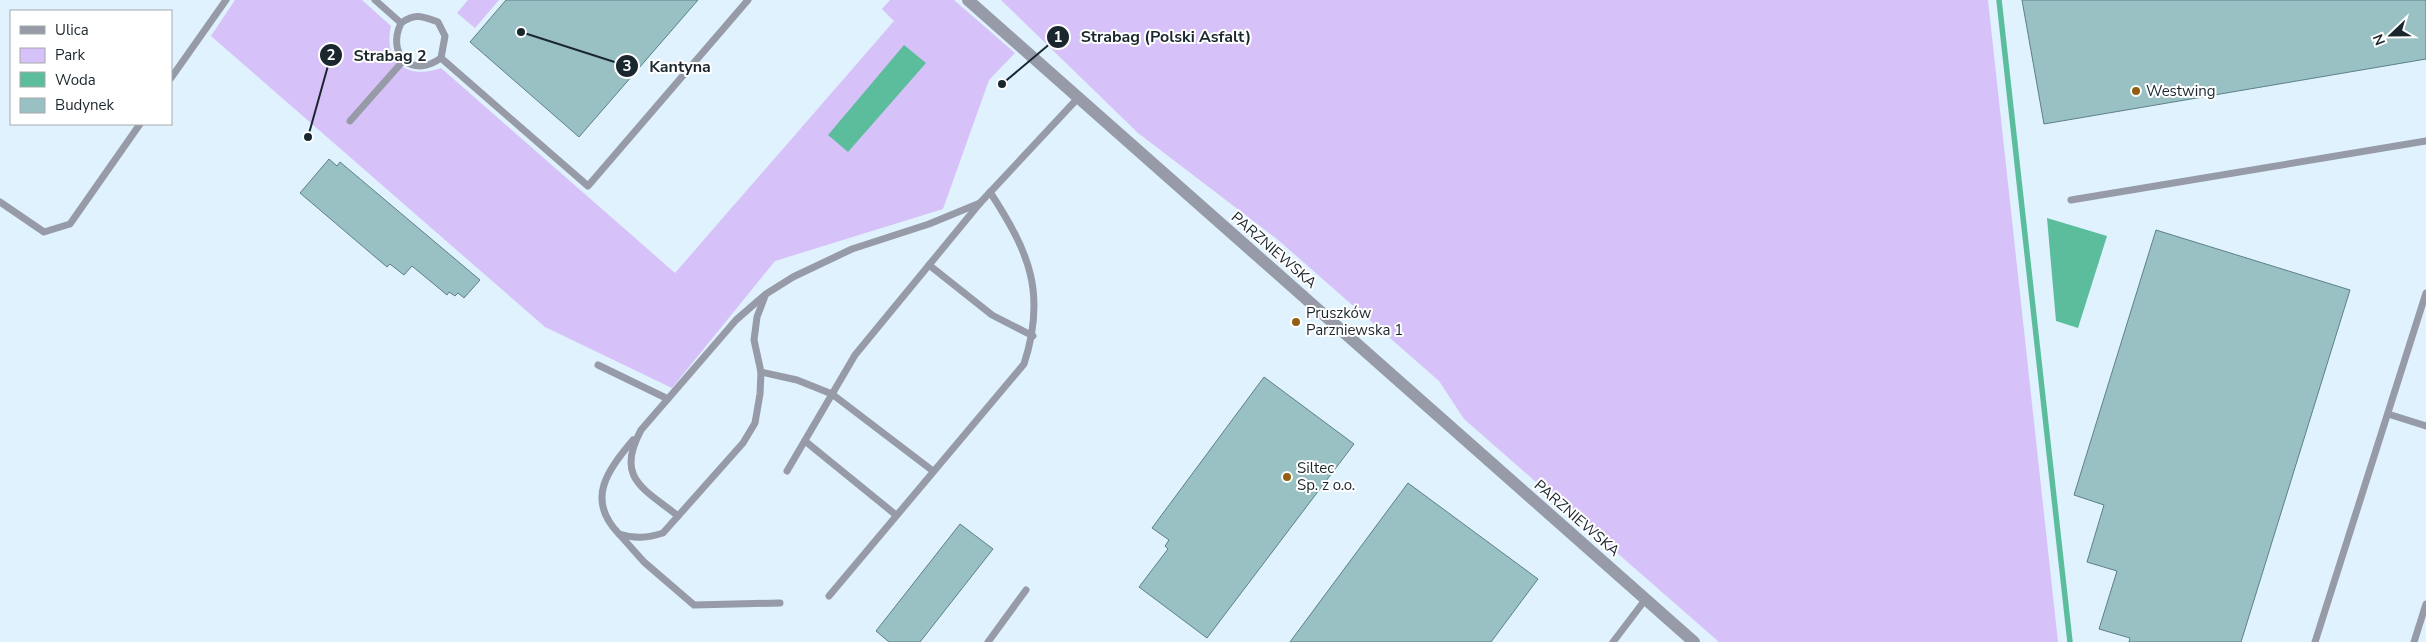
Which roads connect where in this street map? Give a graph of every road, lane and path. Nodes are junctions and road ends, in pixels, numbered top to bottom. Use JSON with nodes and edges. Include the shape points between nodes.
{"nodes":[{"id":1,"x":226,"y":0,"type":"edge"},
{"id":2,"x":374,"y":0,"type":"edge"},
{"id":3,"x":748,"y":0,"type":"edge"},
{"id":4,"x":968,"y":0,"type":"edge"},
{"id":5,"x":401,"y":23,"type":"junction"},
{"id":6,"x":441,"y":58,"type":"junction"},
{"id":7,"x":404,"y":60,"type":"junction"},
{"id":8,"x":172,"y":77,"type":"edge"},
{"id":9,"x":1078,"y":98,"type":"junction"},
{"id":10,"x":350,"y":121,"type":"dead end"},
{"id":11,"x":139,"y":125,"type":"edge"},
{"id":12,"x":2426,"y":141,"type":"edge"},
{"id":13,"x":990,"y":192,"type":"junction"},
{"id":14,"x":2070,"y":200,"type":"dead end"},
{"id":15,"x":0,"y":202,"type":"edge"},
{"id":16,"x":980,"y":202,"type":"junction"},
{"id":17,"x":929,"y":265,"type":"junction"},
{"id":18,"x":2426,"y":293,"type":"edge"},
{"id":19,"x":766,"y":294,"type":"junction"},
{"id":20,"x":1033,"y":336,"type":"junction"},
{"id":21,"x":598,"y":365,"type":"dead end"},
{"id":22,"x":761,"y":372,"type":"junction"},
{"id":23,"x":832,"y":394,"type":"junction"},
{"id":24,"x":668,"y":399,"type":"junction"},
{"id":25,"x":2388,"y":414,"type":"junction"},
{"id":26,"x":2426,"y":426,"type":"edge"},
{"id":27,"x":641,"y":430,"type":"junction"},
{"id":28,"x":804,"y":441,"type":"junction"},
{"id":29,"x":787,"y":471,"type":"dead end"},
{"id":30,"x":933,"y":471,"type":"junction"},
{"id":31,"x":896,"y":515,"type":"junction"},
{"id":32,"x":678,"y":516,"type":"junction"},
{"id":33,"x":619,"y":534,"type":"junction"},
{"id":34,"x":1026,"y":590,"type":"dead end"},
{"id":35,"x":829,"y":596,"type":"dead end"},
{"id":36,"x":1645,"y":600,"type":"junction"},
{"id":37,"x":780,"y":604,"type":"dead end"},
{"id":38,"x":2426,"y":604,"type":"edge"},
{"id":39,"x":988,"y":642,"type":"edge"},
{"id":40,"x":1613,"y":642,"type":"edge"},
{"id":41,"x":1694,"y":642,"type":"edge"},
{"id":42,"x":2315,"y":642,"type":"edge"},
{"id":43,"x":2414,"y":642,"type":"edge"}],
"edges":[{"from":1,"to":8,"type":"lane"},
{"from":2,"to":5,"type":"lane"},
{"from":3,"to":6,"type":"lane","via":[[588,186]]},
{"from":4,"to":9,"type":"street","name":"PARZNIEWSKA"},
{"from":5,"to":6,"type":"lane","via":[[412,16],[438,22],[445,36]]},
{"from":5,"to":7,"type":"lane","via":[[395,46]]},
{"from":6,"to":7,"type":"lane","via":[[423,66]]},
{"from":7,"to":10,"type":"lane"},
{"from":9,"to":13,"type":"lane"},
{"from":9,"to":36,"type":"street","name":"PARZNIEWSKA"},
{"from":11,"to":15,"type":"lane","via":[[70,224],[44,232]]},
{"from":12,"to":14,"type":"lane"},
{"from":13,"to":16,"type":"lane"},
{"from":13,"to":20,"type":"lane","via":[[1014,228],[1025,252],[1032,281]]},
{"from":16,"to":17,"type":"lane"},
{"from":16,"to":19,"type":"lane","via":[[929,224],[852,250],[793,276]]},
{"from":17,"to":20,"type":"lane","via":[[992,315]]},
{"from":17,"to":23,"type":"lane","via":[[855,355]]},
{"from":18,"to":25,"type":"lane"},
{"from":19,"to":22,"type":"lane","via":[[757,318],[754,340]]},
{"from":19,"to":24,"type":"lane","via":[[736,320]]},
{"from":20,"to":30,"type":"lane","via":[[1024,364]]},
{"from":21,"to":24,"type":"lane"},
{"from":22,"to":23,"type":"lane","via":[[796,380]]},
{"from":22,"to":32,"type":"lane","via":[[755,423],[743,443]]},
{"from":23,"to":28,"type":"lane"},
{"from":23,"to":30,"type":"lane"},
{"from":24,"to":27,"type":"lane"},
{"from":25,"to":26,"type":"lane"},
{"from":25,"to":42,"type":"lane"},
{"from":27,"to":32,"type":"lane","via":[[632,447],[630,468],[634,478]]},
{"from":27,"to":33,"type":"lane","via":[[611,467],[601,495],[606,515]]},
{"from":28,"to":29,"type":"lane"},
{"from":28,"to":31,"type":"lane"},
{"from":30,"to":31,"type":"lane"},
{"from":31,"to":35,"type":"lane"},
{"from":32,"to":33,"type":"lane","via":[[663,533],[633,538]]},
{"from":33,"to":37,"type":"lane","via":[[644,562],[694,606]]},
{"from":34,"to":39,"type":"lane"},
{"from":36,"to":40,"type":"lane"},
{"from":36,"to":41,"type":"street","name":"PARZNIEWSKA"},
{"from":38,"to":43,"type":"lane"}]}
